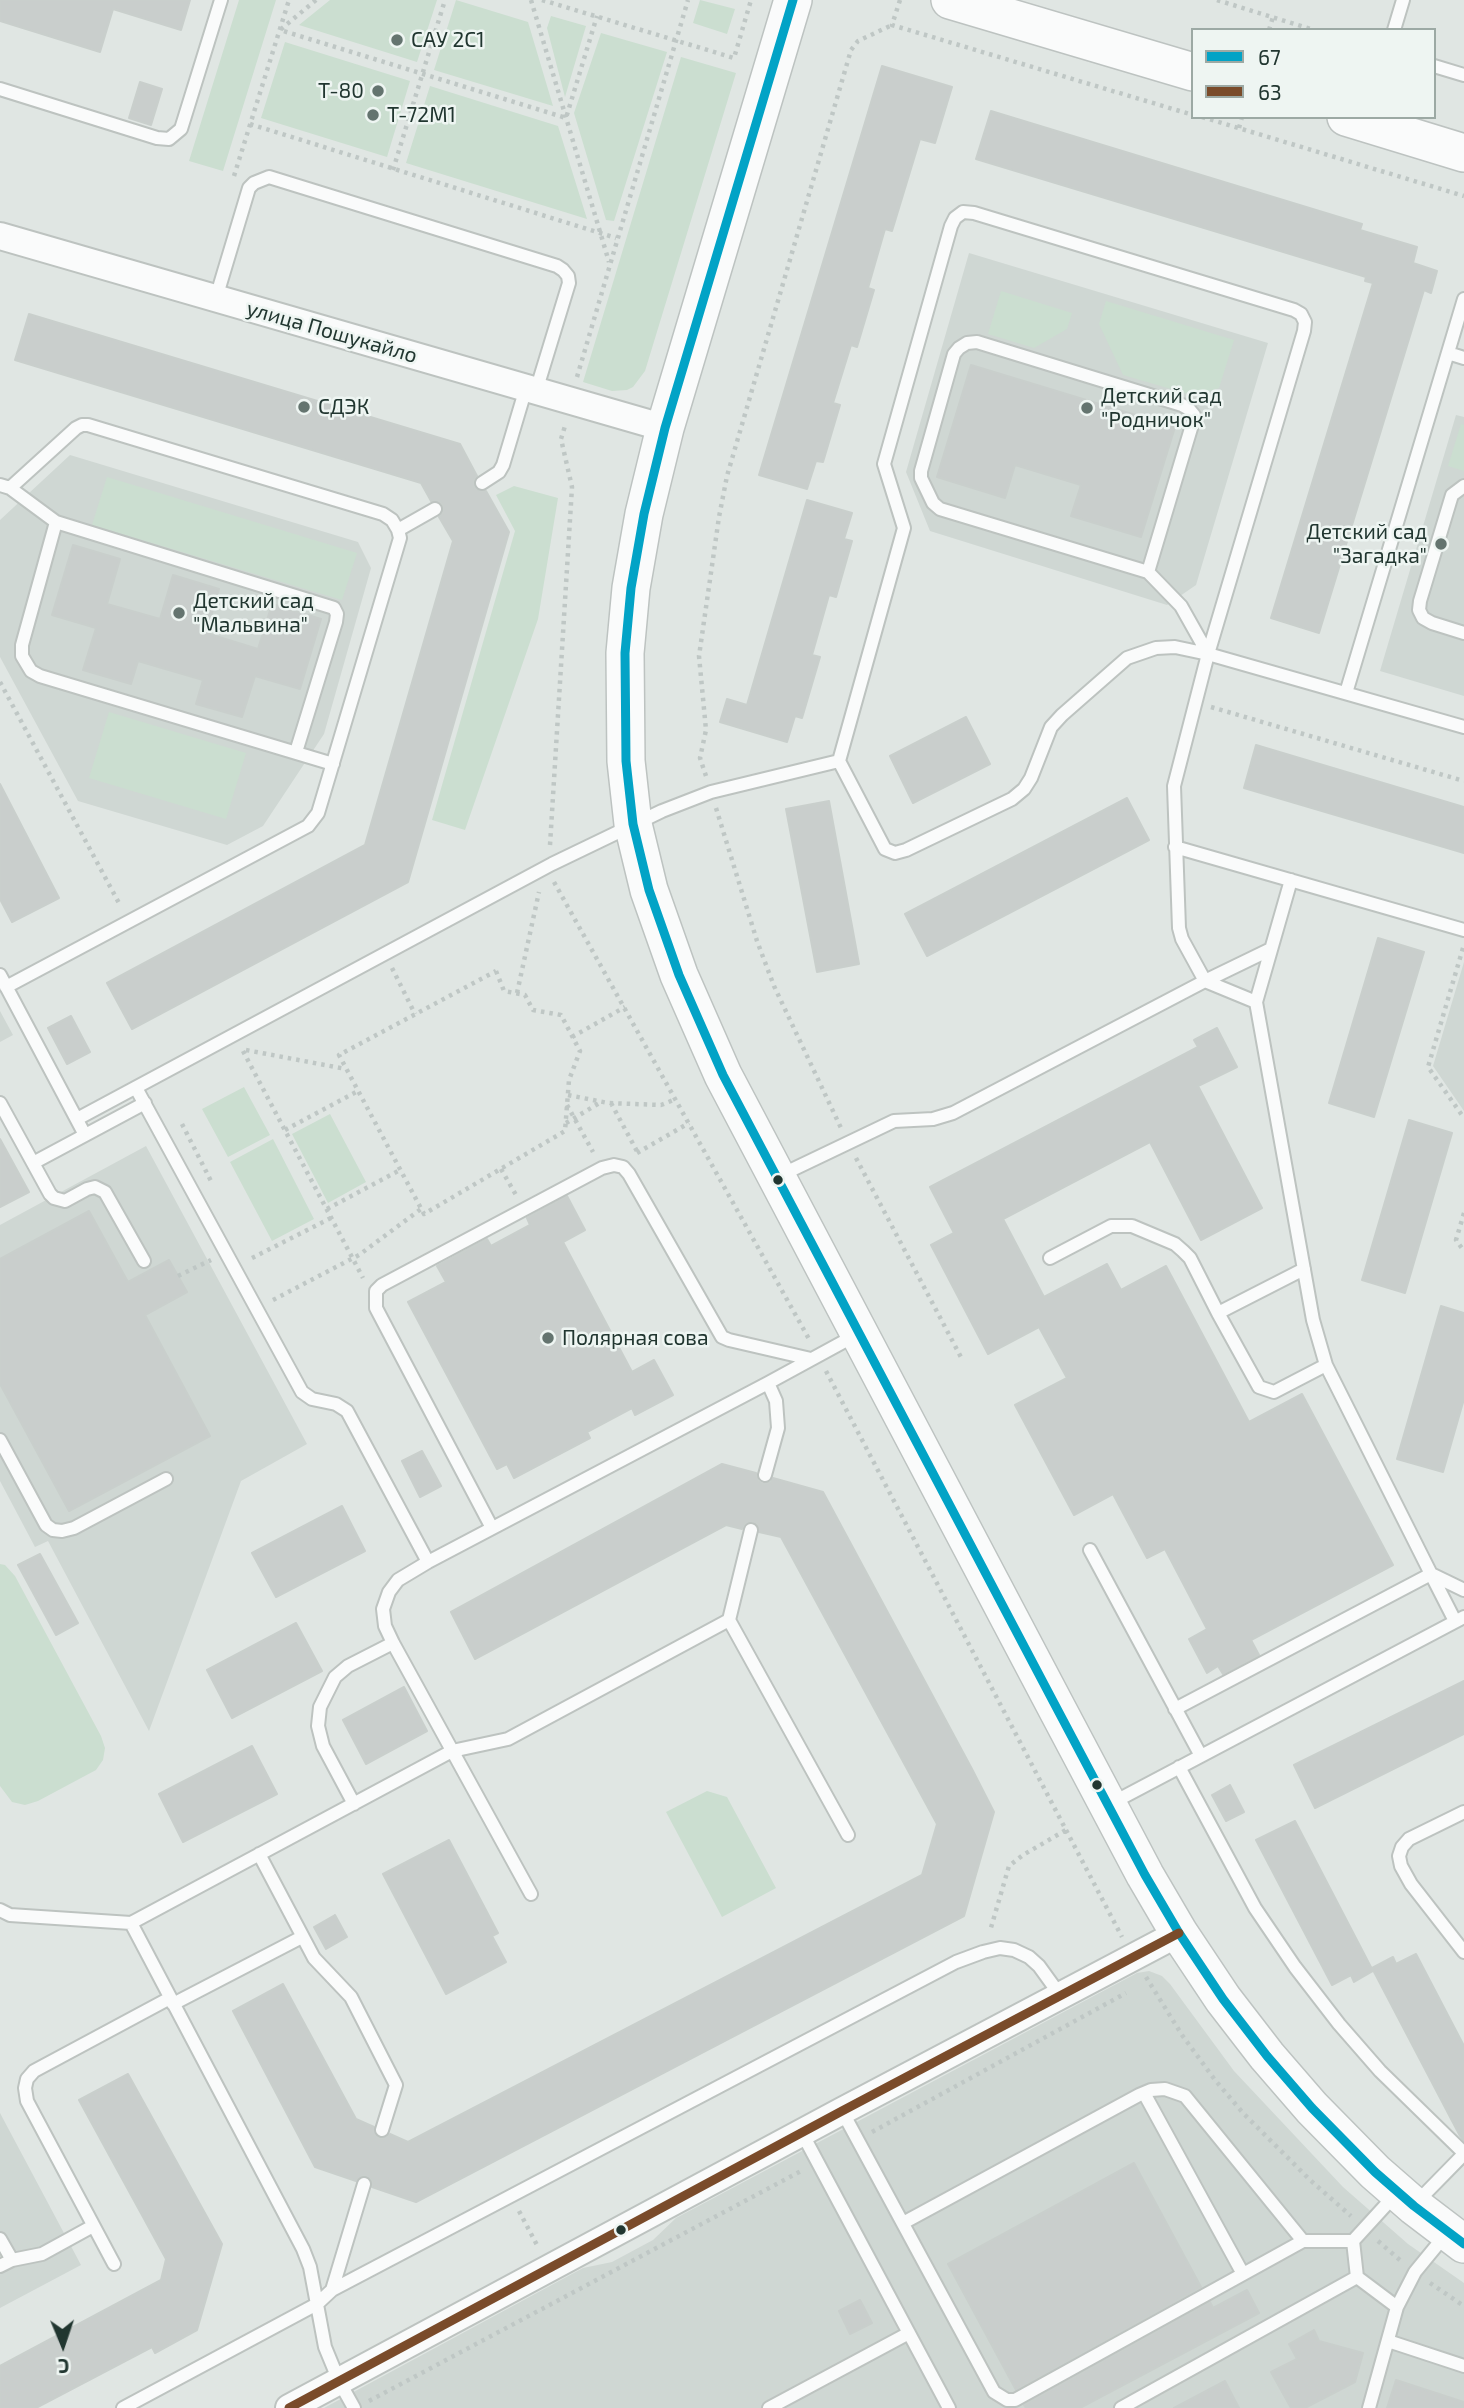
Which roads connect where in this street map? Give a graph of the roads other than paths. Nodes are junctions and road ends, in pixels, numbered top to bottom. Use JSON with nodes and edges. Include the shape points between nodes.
{"nodes":[{"id":1,"x":221,"y":0,"type":"edge"},
{"id":2,"x":793,"y":0,"type":"edge"},
{"id":3,"x":950,"y":0,"type":"edge"},
{"id":4,"x":1403,"y":0,"type":"edge"},
{"id":5,"x":1395,"y":28,"type":"edge"},
{"id":6,"x":1436,"y":67,"type":"edge"},
{"id":7,"x":1191,"y":71,"type":"edge"},
{"id":8,"x":1464,"y":75,"type":"edge"},
{"id":9,"x":0,"y":89,"type":"edge"},
{"id":10,"x":1360,"y":119,"type":"edge"},
{"id":11,"x":1464,"y":153,"type":"edge"},
{"id":12,"x":0,"y":236,"type":"edge"},
{"id":13,"x":216,"y":298,"type":"junction"},
{"id":14,"x":1464,"y":299,"type":"edge"},
{"id":15,"x":1448,"y":353,"type":"junction"},
{"id":16,"x":1464,"y":358,"type":"edge"},
{"id":17,"x":531,"y":390,"type":"junction"},
{"id":18,"x":665,"y":428,"type":"junction"},
{"id":19,"x":482,"y":484,"type":"dead end"},
{"id":20,"x":5,"y":486,"type":"edge"},
{"id":21,"x":1464,"y":486,"type":"edge"},
{"id":22,"x":435,"y":509,"type":"dead end"},
{"id":23,"x":57,"y":523,"type":"junction"},
{"id":24,"x":398,"y":530,"type":"junction"},
{"id":25,"x":1148,"y":572,"type":"junction"},
{"id":26,"x":1464,"y":633,"type":"edge"},
{"id":27,"x":1209,"y":654,"type":"junction"},
{"id":28,"x":1346,"y":692,"type":"junction"},
{"id":29,"x":1464,"y":727,"type":"edge"},
{"id":30,"x":296,"y":752,"type":"junction"},
{"id":31,"x":839,"y":761,"type":"junction"},
{"id":32,"x":333,"y":764,"type":"junction"},
{"id":33,"x":633,"y":824,"type":"junction"},
{"id":34,"x":1175,"y":847,"type":"junction"},
{"id":35,"x":1291,"y":880,"type":"junction"},
{"id":36,"x":1464,"y":930,"type":"edge"},
{"id":37,"x":1271,"y":950,"type":"junction"},
{"id":38,"x":3,"y":981,"type":"edge"},
{"id":39,"x":1205,"y":981,"type":"junction"},
{"id":40,"x":1256,"y":1002,"type":"junction"},
{"id":41,"x":136,"y":1088,"type":"junction"},
{"id":42,"x":0,"y":1103,"type":"edge"},
{"id":43,"x":145,"y":1103,"type":"junction"},
{"id":44,"x":77,"y":1119,"type":"junction"},
{"id":45,"x":85,"y":1135,"type":"junction"},
{"id":46,"x":33,"y":1163,"type":"junction"},
{"id":47,"x":776,"y":1178,"type":"junction"},
{"id":48,"x":1050,"y":1258,"type":"dead end"},
{"id":49,"x":144,"y":1261,"type":"dead end"},
{"id":50,"x":1304,"y":1269,"type":"junction"},
{"id":51,"x":1218,"y":1313,"type":"junction"},
{"id":52,"x":859,"y":1333,"type":"junction"},
{"id":53,"x":814,"y":1357,"type":"junction"},
{"id":54,"x":1326,"y":1365,"type":"junction"},
{"id":55,"x":768,"y":1383,"type":"junction"},
{"id":56,"x":0,"y":1440,"type":"edge"},
{"id":57,"x":765,"y":1475,"type":"dead end"},
{"id":58,"x":166,"y":1479,"type":"dead end"},
{"id":59,"x":492,"y":1528,"type":"junction"},
{"id":60,"x":751,"y":1530,"type":"dead end"},
{"id":61,"x":1090,"y":1550,"type":"dead end"},
{"id":62,"x":428,"y":1562,"type":"junction"},
{"id":63,"x":1431,"y":1574,"type":"junction"},
{"id":64,"x":1464,"y":1590,"type":"edge"},
{"id":65,"x":1460,"y":1619,"type":"edge"},
{"id":66,"x":729,"y":1620,"type":"junction"},
{"id":67,"x":393,"y":1643,"type":"junction"},
{"id":68,"x":1175,"y":1709,"type":"junction"},
{"id":69,"x":452,"y":1751,"type":"junction"},
{"id":70,"x":1200,"y":1756,"type":"junction"},
{"id":71,"x":1179,"y":1767,"type":"junction"},
{"id":72,"x":354,"y":1804,"type":"junction"},
{"id":73,"x":1108,"y":1805,"type":"junction"},
{"id":74,"x":1464,"y":1812,"type":"edge"},
{"id":75,"x":848,"y":1835,"type":"dead end"},
{"id":76,"x":259,"y":1854,"type":"junction"},
{"id":77,"x":531,"y":1894,"type":"dead end"},
{"id":78,"x":0,"y":1910,"type":"edge"},
{"id":79,"x":131,"y":1923,"type":"junction"},
{"id":80,"x":1180,"y":1933,"type":"junction"},
{"id":81,"x":302,"y":1937,"type":"junction"},
{"id":82,"x":1464,"y":1952,"type":"edge"},
{"id":83,"x":1060,"y":1995,"type":"junction"},
{"id":84,"x":172,"y":2001,"type":"junction"},
{"id":85,"x":1144,"y":2093,"type":"junction"},
{"id":86,"x":842,"y":2111,"type":"junction"},
{"id":87,"x":382,"y":2130,"type":"dead end"},
{"id":88,"x":802,"y":2133,"type":"junction"},
{"id":89,"x":1464,"y":2154,"type":"edge"},
{"id":90,"x":364,"y":2184,"type":"dead end"},
{"id":91,"x":1406,"y":2198,"type":"junction"},
{"id":92,"x":903,"y":2223,"type":"junction"},
{"id":93,"x":93,"y":2226,"type":"junction"},
{"id":94,"x":1456,"y":2238,"type":"edge"},
{"id":95,"x":0,"y":2239,"type":"edge"},
{"id":96,"x":1303,"y":2241,"type":"junction"},
{"id":97,"x":1353,"y":2241,"type":"junction"},
{"id":98,"x":6,"y":2263,"type":"edge"},
{"id":99,"x":114,"y":2264,"type":"dead end"},
{"id":100,"x":1243,"y":2274,"type":"junction"},
{"id":101,"x":1357,"y":2277,"type":"junction"},
{"id":102,"x":332,"y":2290,"type":"junction"},
{"id":103,"x":317,"y":2304,"type":"junction"},
{"id":104,"x":1398,"y":2307,"type":"junction"},
{"id":105,"x":909,"y":2333,"type":"junction"},
{"id":106,"x":1388,"y":2341,"type":"junction"},
{"id":107,"x":1464,"y":2365,"type":"edge"},
{"id":108,"x":339,"y":2381,"type":"junction"},
{"id":109,"x":795,"y":2394,"type":"junction"},
{"id":110,"x":1136,"y":2404,"type":"edge"},
{"id":111,"x":123,"y":2408,"type":"edge"},
{"id":112,"x":289,"y":2408,"type":"edge"},
{"id":113,"x":354,"y":2408,"type":"edge"},
{"id":114,"x":769,"y":2408,"type":"edge"},
{"id":115,"x":802,"y":2408,"type":"edge"},
{"id":116,"x":948,"y":2408,"type":"edge"},
{"id":117,"x":1121,"y":2408,"type":"edge"},
{"id":118,"x":1369,"y":2408,"type":"edge"}],
"edges":[{"from":1,"to":9,"type":"lane","via":[[181,129],[169,139]]},
{"from":2,"to":18,"type":"street"},
{"from":3,"to":7,"type":"street"},
{"from":4,"to":5,"type":"lane"},
{"from":6,"to":8,"type":"lane"},
{"from":10,"to":11,"type":"street"},
{"from":12,"to":13,"type":"street","name":"улица Пошукайло"},
{"from":13,"to":17,"type":"street","name":"улица Пошукайло"},
{"from":13,"to":17,"type":"lane","via":[[249,188],[269,177],[563,270],[569,283]]},
{"from":14,"to":15,"type":"lane"},
{"from":15,"to":16,"type":"lane"},
{"from":15,"to":28,"type":"lane"},
{"from":17,"to":18,"type":"street","name":"улица Пошукайло"},
{"from":17,"to":19,"type":"lane","via":[[503,466]]},
{"from":18,"to":33,"type":"street","via":[[644,514],[625,653],[626,761]]},
{"from":20,"to":23,"type":"lane"},
{"from":20,"to":24,"type":"lane","via":[[76,428],[88,425],[383,514]]},
{"from":21,"to":26,"type":"lane","via":[[1452,495],[1419,610],[1432,623]]},
{"from":22,"to":24,"type":"lane"},
{"from":23,"to":30,"type":"lane","via":[[22,645],[22,656],[31,671]]},
{"from":23,"to":30,"type":"lane","via":[[334,608],[336,622]]},
{"from":24,"to":32,"type":"lane","via":[[399,546]]},
{"from":25,"to":25,"type":"lane","via":[[1192,425],[1194,415],[1189,409],[976,342],[959,348],[921,471],[933,503],[940,509]]},
{"from":25,"to":27,"type":"lane","via":[[1181,606]]},
{"from":27,"to":28,"type":"lane"},
{"from":27,"to":31,"type":"lane","via":[[1175,647],[1127,658],[1051,727],[1024,789],[906,850],[895,853],[885,849]]},
{"from":27,"to":31,"type":"lane","via":[[1304,331],[1301,314],[963,212],[951,226],[884,464],[904,528]]},
{"from":27,"to":34,"type":"lane","via":[[1177,770]]},
{"from":28,"to":29,"type":"lane"},
{"from":30,"to":32,"type":"lane"},
{"from":31,"to":33,"type":"lane","via":[[711,792]]},
{"from":32,"to":38,"type":"lane","via":[[318,813],[308,826],[128,922]]},
{"from":33,"to":41,"type":"lane"},
{"from":33,"to":47,"type":"street","via":[[679,975]]},
{"from":34,"to":35,"type":"lane"},
{"from":34,"to":39,"type":"lane","via":[[1180,934]]},
{"from":35,"to":36,"type":"lane"},
{"from":35,"to":37,"type":"lane"},
{"from":37,"to":39,"type":"lane"},
{"from":37,"to":40,"type":"lane"},
{"from":38,"to":44,"type":"lane"},
{"from":39,"to":40,"type":"lane"},
{"from":39,"to":47,"type":"lane","via":[[953,1114],[894,1121]]},
{"from":40,"to":50,"type":"lane"},
{"from":41,"to":43,"type":"lane"},
{"from":41,"to":44,"type":"lane"},
{"from":42,"to":46,"type":"lane"},
{"from":43,"to":45,"type":"lane"},
{"from":43,"to":62,"type":"lane","via":[[302,1392],[347,1411]]},
{"from":44,"to":45,"type":"lane"},
{"from":45,"to":46,"type":"lane"},
{"from":46,"to":49,"type":"lane","via":[[50,1194],[60,1201],[95,1188],[105,1192]]},
{"from":47,"to":52,"type":"street"},
{"from":48,"to":51,"type":"lane","via":[[1111,1226],[1132,1226],[1183,1251]]},
{"from":50,"to":51,"type":"lane"},
{"from":50,"to":54,"type":"lane"},
{"from":51,"to":54,"type":"lane","via":[[1259,1387],[1274,1392]]},
{"from":52,"to":53,"type":"lane"},
{"from":52,"to":73,"type":"street"},
{"from":53,"to":55,"type":"lane"},
{"from":53,"to":59,"type":"lane","via":[[722,1337],[623,1167],[608,1167],[382,1285],[376,1291],[376,1308]]},
{"from":54,"to":63,"type":"lane"},
{"from":55,"to":57,"type":"lane","via":[[776,1401],[778,1427]]},
{"from":55,"to":59,"type":"lane"},
{"from":56,"to":58,"type":"lane","via":[[53,1530],[74,1528]]},
{"from":59,"to":62,"type":"lane"},
{"from":60,"to":66,"type":"lane"},
{"from":61,"to":68,"type":"lane"},
{"from":62,"to":67,"type":"lane","via":[[398,1580],[389,1592],[383,1609]]},
{"from":63,"to":64,"type":"lane"},
{"from":63,"to":65,"type":"lane"},
{"from":63,"to":68,"type":"lane"},
{"from":65,"to":70,"type":"lane"},
{"from":66,"to":69,"type":"lane","via":[[508,1739]]},
{"from":66,"to":75,"type":"lane"},
{"from":67,"to":69,"type":"lane"},
{"from":67,"to":72,"type":"lane","via":[[335,1677],[320,1707],[323,1746]]},
{"from":68,"to":70,"type":"lane"},
{"from":69,"to":72,"type":"lane"},
{"from":69,"to":77,"type":"lane"},
{"from":70,"to":71,"type":"lane"},
{"from":71,"to":73,"type":"lane"},
{"from":71,"to":89,"type":"lane","via":[[1255,1908],[1295,1967],[1380,2071]]},
{"from":72,"to":76,"type":"lane"},
{"from":73,"to":80,"type":"street"},
{"from":74,"to":82,"type":"lane","via":[[1409,1839],[1399,1856],[1410,1884]]},
{"from":76,"to":79,"type":"lane"},
{"from":76,"to":81,"type":"lane"},
{"from":78,"to":79,"type":"lane","via":[[10,1915]]},
{"from":79,"to":84,"type":"lane"},
{"from":80,"to":83,"type":"street"},
{"from":80,"to":91,"type":"street","via":[[1267,2056],[1343,2141]]},
{"from":81,"to":84,"type":"lane"},
{"from":81,"to":87,"type":"lane","via":[[314,1958],[351,1997],[396,2085]]},
{"from":83,"to":86,"type":"street"},
{"from":83,"to":102,"type":"lane","via":[[1039,1966],[1014,1950],[1000,1948],[956,1962]]},
{"from":84,"to":93,"type":"lane","via":[[34,2071],[27,2079],[27,2101]]},
{"from":84,"to":103,"type":"lane","via":[[303,2249]]},
{"from":85,"to":92,"type":"lane"},
{"from":85,"to":96,"type":"lane","via":[[1165,2089],[1185,2096]]},
{"from":85,"to":100,"type":"lane"},
{"from":86,"to":88,"type":"street"},
{"from":86,"to":92,"type":"lane"},
{"from":88,"to":105,"type":"lane"},
{"from":88,"to":108,"type":"street"},
{"from":89,"to":91,"type":"lane"},
{"from":90,"to":102,"type":"lane"},
{"from":91,"to":94,"type":"street"},
{"from":91,"to":97,"type":"lane"},
{"from":92,"to":100,"type":"lane","via":[[994,2392],[1007,2400],[1015,2400]]},
{"from":93,"to":98,"type":"lane","via":[[42,2254]]},
{"from":93,"to":99,"type":"lane"},
{"from":94,"to":104,"type":"lane","via":[[1415,2272]]},
{"from":95,"to":98,"type":"lane"},
{"from":96,"to":97,"type":"lane"},
{"from":96,"to":100,"type":"lane"},
{"from":97,"to":101,"type":"lane"},
{"from":101,"to":104,"type":"lane"},
{"from":101,"to":110,"type":"lane"},
{"from":102,"to":103,"type":"lane"},
{"from":103,"to":108,"type":"lane","via":[[325,2347]]},
{"from":103,"to":111,"type":"lane"},
{"from":104,"to":106,"type":"lane"},
{"from":105,"to":109,"type":"lane"},
{"from":105,"to":116,"type":"lane"},
{"from":106,"to":107,"type":"lane"},
{"from":106,"to":118,"type":"lane"},
{"from":108,"to":112,"type":"street"},
{"from":108,"to":113,"type":"lane"},
{"from":109,"to":114,"type":"lane"},
{"from":109,"to":115,"type":"lane"},
{"from":110,"to":117,"type":"lane"}]}
